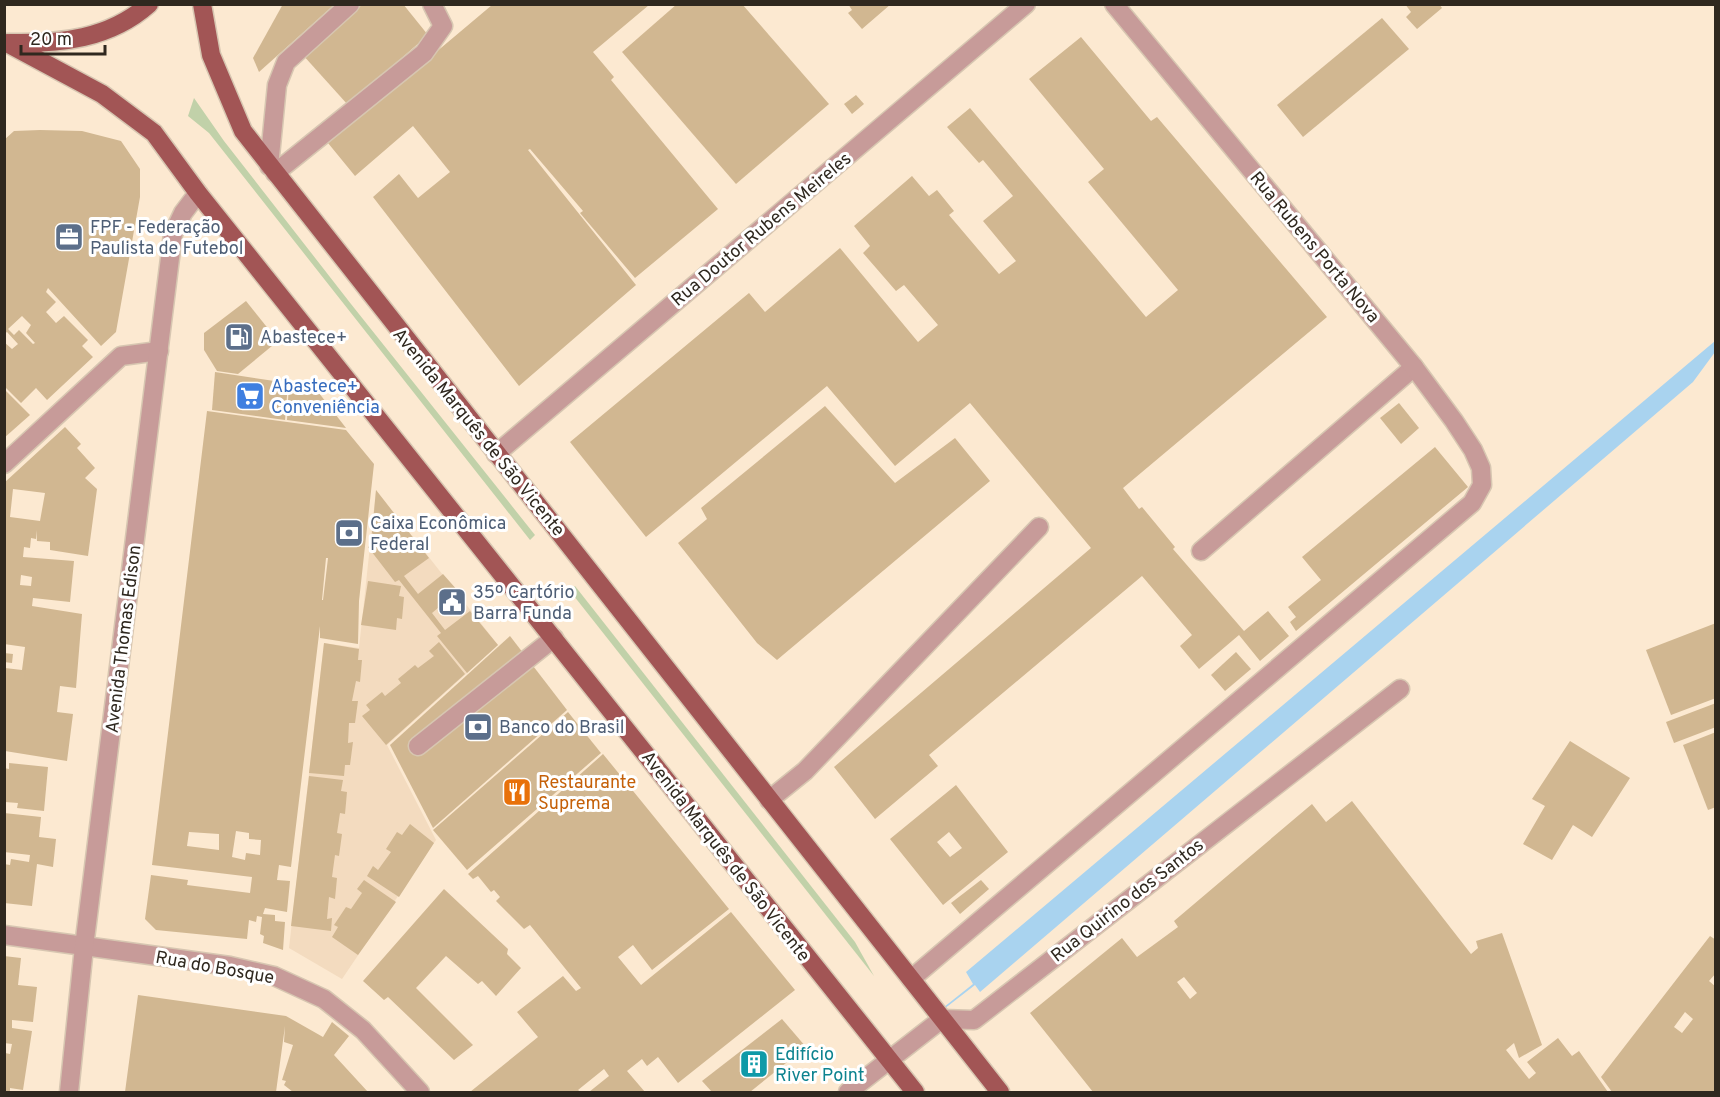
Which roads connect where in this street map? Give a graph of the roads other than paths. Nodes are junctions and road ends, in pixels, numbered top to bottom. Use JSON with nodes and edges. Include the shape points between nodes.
{"nodes":[{"id":1,"x":149,"y":4,"type":"edge"},
{"id":2,"x":202,"y":4,"type":"edge"},
{"id":3,"x":350,"y":4,"type":"edge"},
{"id":4,"x":432,"y":4,"type":"edge"},
{"id":5,"x":1026,"y":4,"type":"edge"},
{"id":6,"x":1114,"y":4,"type":"edge"},
{"id":7,"x":6,"y":43,"type":"edge"},
{"id":8,"x":272,"y":170,"type":"junction"},
{"id":9,"x":198,"y":193,"type":"junction"},
{"id":10,"x":159,"y":351,"type":"junction"},
{"id":11,"x":1414,"y":367,"type":"junction"},
{"id":12,"x":496,"y":454,"type":"junction"},
{"id":13,"x":4,"y":464,"type":"edge"},
{"id":14,"x":1039,"y":527,"type":"dead end"},
{"id":15,"x":1201,"y":551,"type":"dead end"},
{"id":16,"x":554,"y":638,"type":"junction"},
{"id":17,"x":1400,"y":689,"type":"dead end"},
{"id":18,"x":418,"y":746,"type":"dead end"},
{"id":19,"x":769,"y":800,"type":"junction"},
{"id":20,"x":4,"y":935,"type":"edge"},
{"id":21,"x":84,"y":947,"type":"junction"},
{"id":22,"x":911,"y":979,"type":"junction"},
{"id":23,"x":942,"y":1019,"type":"junction"},
{"id":24,"x":889,"y":1061,"type":"junction"},
{"id":25,"x":69,"y":1092,"type":"edge"},
{"id":26,"x":420,"y":1092,"type":"edge"},
{"id":27,"x":848,"y":1092,"type":"edge"},
{"id":28,"x":915,"y":1092,"type":"edge"},
{"id":29,"x":1000,"y":1092,"type":"edge"}],
"edges":[{"from":1,"to":7,"type":"main road","via":[[132,20],[92,36],[50,44]]},
{"from":2,"to":8,"type":"main road","name":"Avenida Marquês de São Vicente","via":[[211,55],[219,75],[243,131]]},
{"from":3,"to":8,"type":"street","via":[[286,62],[277,86]]},
{"from":4,"to":8,"type":"street","via":[[443,26],[424,53]]},
{"from":5,"to":12,"type":"street","name":"Rua Doutor Rubens Meireles"},
{"from":6,"to":11,"type":"street","name":"Rua Rubens Porta Nova"},
{"from":7,"to":9,"type":"main road","name":"Avenida Marquês de São Vicente","via":[[102,94],[154,133]]},
{"from":8,"to":12,"type":"main road","name":"Avenida Marquês de São Vicente"},
{"from":9,"to":10,"type":"street","name":"Avenida Thomas Edison","via":[[173,234]]},
{"from":9,"to":16,"type":"main road","name":"Avenida Marquês de São Vicente"},
{"from":10,"to":13,"type":"street","via":[[121,356]]},
{"from":10,"to":21,"type":"street","name":"Avenida Thomas Edison"},
{"from":11,"to":15,"type":"street"},
{"from":11,"to":22,"type":"street","name":"Rua Rubens Porta Nova","via":[[1473,450],[1481,468],[1482,486],[1472,503]]},
{"from":12,"to":19,"type":"main road","name":"Avenida Marquês de São Vicente"},
{"from":14,"to":19,"type":"street","via":[[805,771]]},
{"from":16,"to":18,"type":"street"},
{"from":16,"to":24,"type":"main road","name":"Avenida Marquês de São Vicente"},
{"from":17,"to":23,"type":"street","name":"Rua Quirino dos Santos","via":[[974,1020]]},
{"from":19,"to":22,"type":"main road","name":"Avenida Marquês de São Vicente"},
{"from":20,"to":21,"type":"street","name":"Rua do Bosque"},
{"from":21,"to":25,"type":"street","name":"Avenida Thomas Edison"},
{"from":21,"to":26,"type":"street","name":"Rua do Bosque","via":[[230,966],[274,976],[332,1005],[363,1030]]},
{"from":22,"to":23,"type":"main road","name":"Avenida Marquês de São Vicente"},
{"from":23,"to":24,"type":"street"},
{"from":23,"to":29,"type":"main road","name":"Avenida Marquês de São Vicente"},
{"from":24,"to":27,"type":"street"},
{"from":24,"to":28,"type":"main road","name":"Avenida Marquês de São Vicente"}]}
